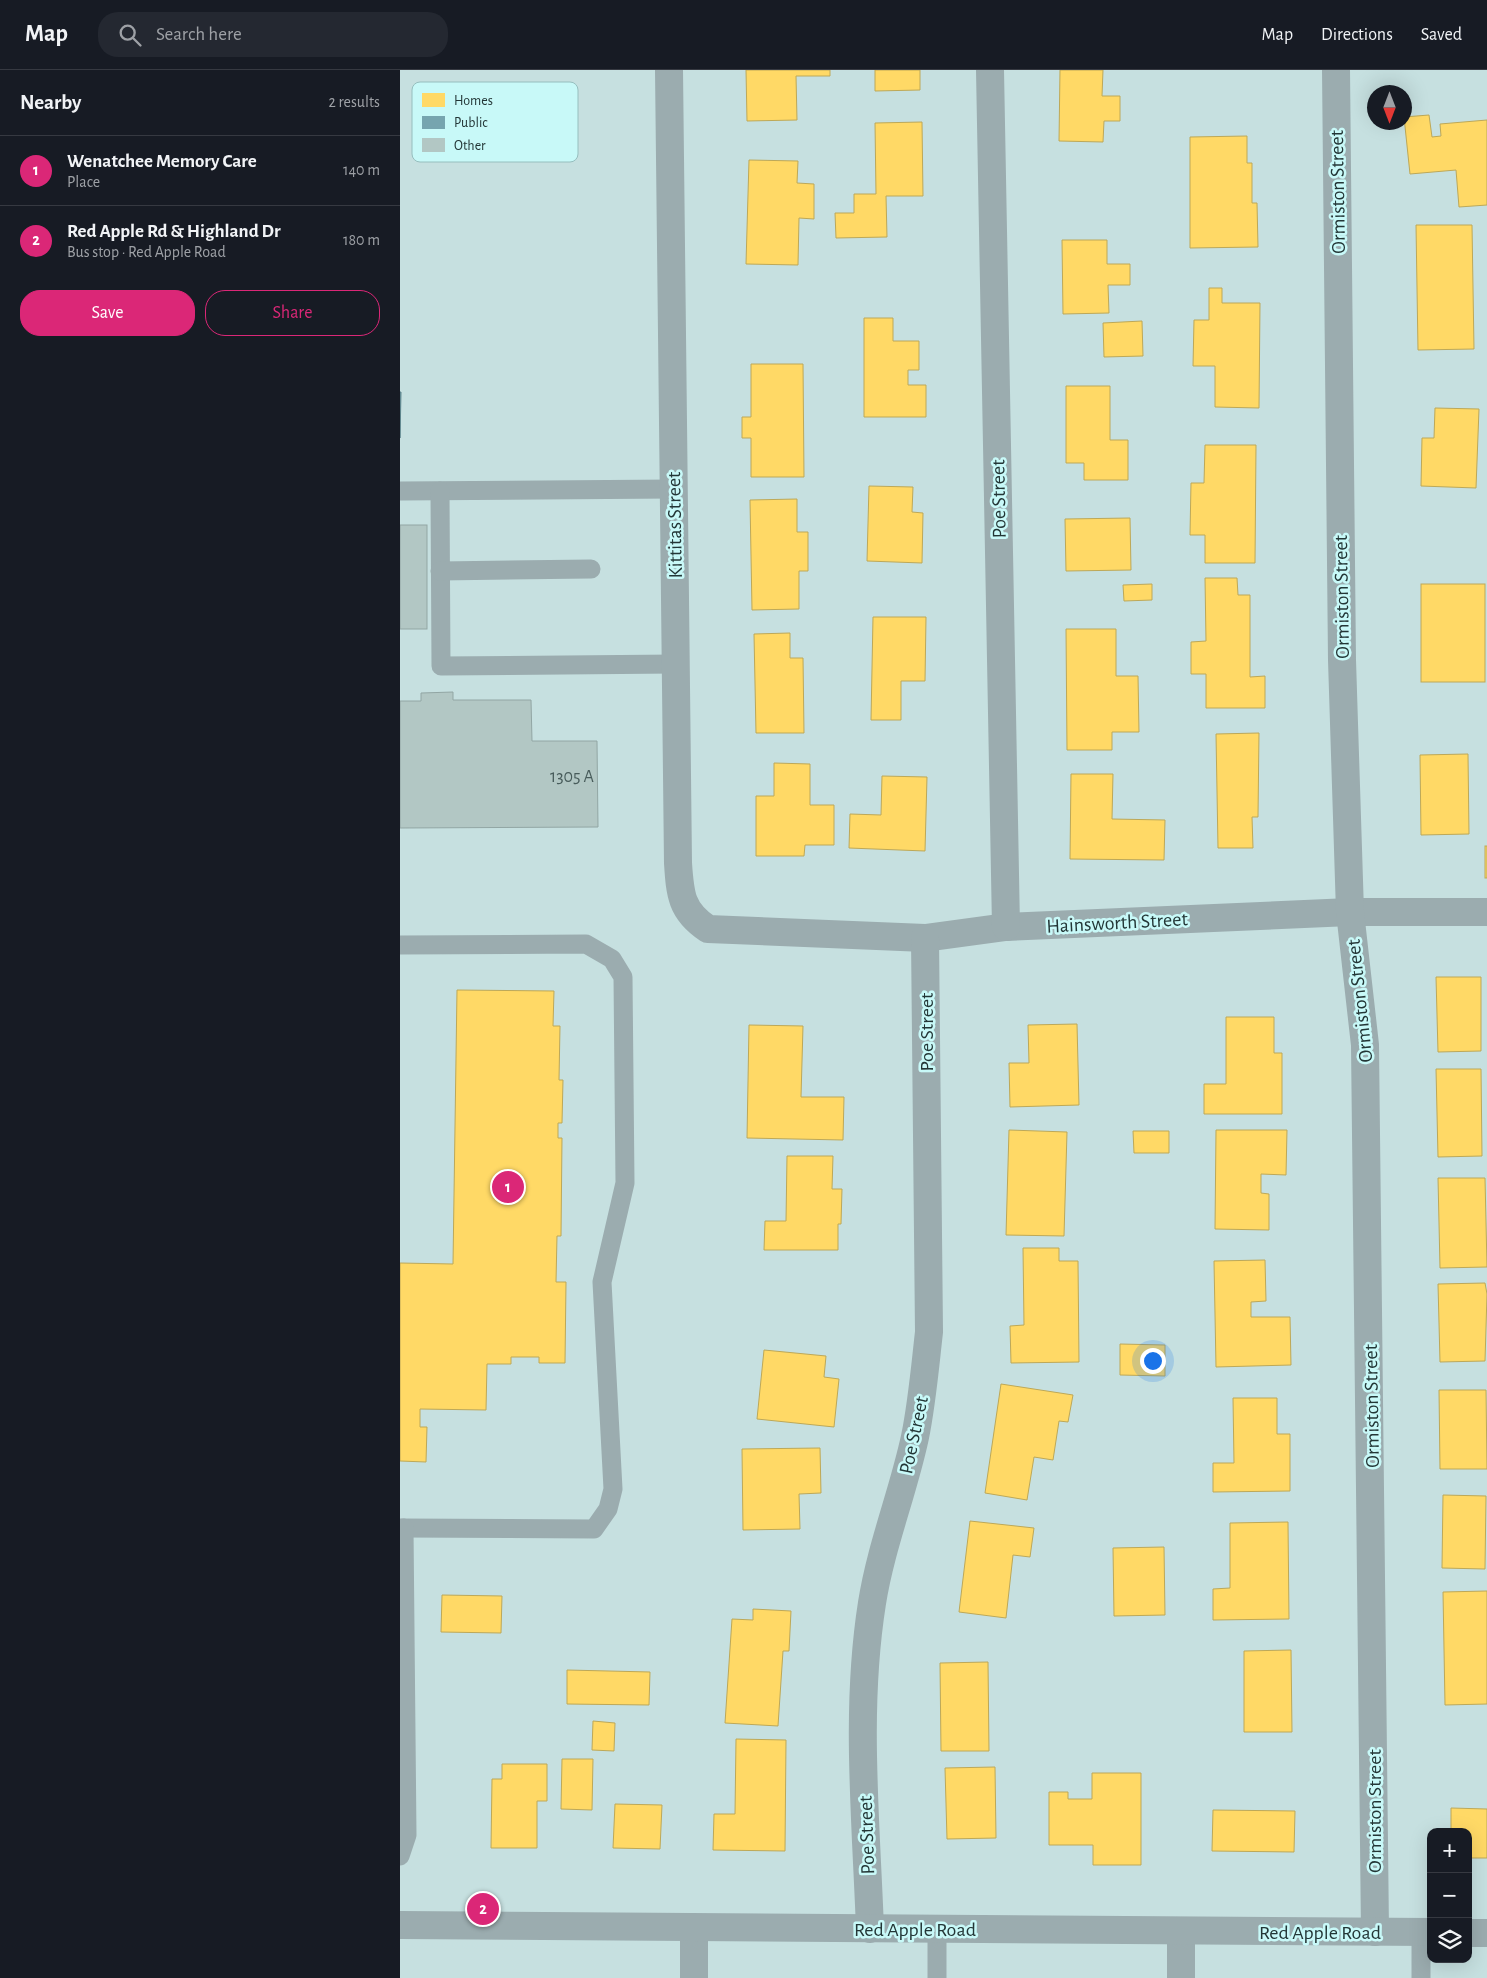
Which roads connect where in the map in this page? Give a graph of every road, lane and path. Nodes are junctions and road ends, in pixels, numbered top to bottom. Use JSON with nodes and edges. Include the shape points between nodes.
{"nodes":[{"id":1,"x":669,"y":70,"type":"edge"},
{"id":2,"x":990,"y":70,"type":"edge"},
{"id":3,"x":1336,"y":70,"type":"edge"},
{"id":4,"x":674,"y":489,"type":"junction"},
{"id":5,"x":400,"y":491,"type":"edge"},
{"id":6,"x":440,"y":491,"type":"junction"},
{"id":7,"x":591,"y":569,"type":"dead end"},
{"id":8,"x":440,"y":571,"type":"junction"},
{"id":9,"x":676,"y":664,"type":"junction"},
{"id":10,"x":1350,"y":912,"type":"junction"},
{"id":11,"x":1487,"y":912,"type":"edge"},
{"id":12,"x":1006,"y":927,"type":"junction"},
{"id":13,"x":747,"y":932,"type":"joint"},
{"id":14,"x":925,"y":938,"type":"junction"},
{"id":15,"x":400,"y":945,"type":"edge"},
{"id":16,"x":402,"y":1528,"type":"edge"},
{"id":17,"x":400,"y":1856,"type":"edge"},
{"id":18,"x":400,"y":1926,"type":"edge"},
{"id":19,"x":694,"y":1928,"type":"junction"},
{"id":20,"x":870,"y":1929,"type":"junction"},
{"id":21,"x":937,"y":1929,"type":"junction"},
{"id":22,"x":1181,"y":1931,"type":"junction"},
{"id":23,"x":1375,"y":1932,"type":"junction"},
{"id":24,"x":1426,"y":1932,"type":"edge"},
{"id":25,"x":1472,"y":1933,"type":"edge"},
{"id":26,"x":1487,"y":1933,"type":"edge"},
{"id":27,"x":694,"y":1978,"type":"edge"},
{"id":28,"x":937,"y":1978,"type":"edge"},
{"id":29,"x":1181,"y":1978,"type":"edge"},
{"id":30,"x":1421,"y":1978,"type":"edge"}],
"edges":[{"from":1,"to":4,"type":"street","name":"Kittitas Street"},
{"from":2,"to":12,"type":"street","name":"Poe Street"},
{"from":3,"to":10,"type":"street","name":"Ormiston Street","via":[[1342,660]]},
{"from":4,"to":6,"type":"lane"},
{"from":4,"to":9,"type":"street","name":"Kittitas Street"},
{"from":5,"to":6,"type":"lane"},
{"from":6,"to":8,"type":"lane"},
{"from":7,"to":8,"type":"lane"},
{"from":8,"to":9,"type":"lane","via":[[441,666]]},
{"from":9,"to":13,"type":"street","name":"Kittitas Street","via":[[680,892],[694,920],[708,930]]},
{"from":10,"to":11,"type":"street","name":"Hainsworth Street"},
{"from":10,"to":12,"type":"street","name":"Hainsworth Street"},
{"from":10,"to":23,"type":"street","name":"Ormiston Street","via":[[1365,1045]]},
{"from":12,"to":14,"type":"street","name":"Hainsworth Street"},
{"from":13,"to":14,"type":"street","name":"Hainsworth Street"},
{"from":14,"to":20,"type":"street","name":"Poe Street","via":[[928,1332],[915,1438],[872,1602],[863,1685]]},
{"from":15,"to":16,"type":"lane","via":[[586,944],[612,959],[623,977],[625,1183],[602,1282],[614,1489],[608,1509],[594,1529]]},
{"from":16,"to":17,"type":"lane","via":[[407,1835]]},
{"from":18,"to":19,"type":"street","name":"Red Apple Road"},
{"from":19,"to":20,"type":"street","name":"Red Apple Road"},
{"from":19,"to":27,"type":"street"},
{"from":20,"to":21,"type":"street","name":"Red Apple Road"},
{"from":21,"to":22,"type":"street","name":"Red Apple Road"},
{"from":21,"to":28,"type":"lane"},
{"from":22,"to":23,"type":"street","name":"Red Apple Road"},
{"from":22,"to":29,"type":"street"},
{"from":23,"to":24,"type":"street","name":"Red Apple Road"},
{"from":24,"to":30,"type":"lane"},
{"from":25,"to":26,"type":"street"}]}
